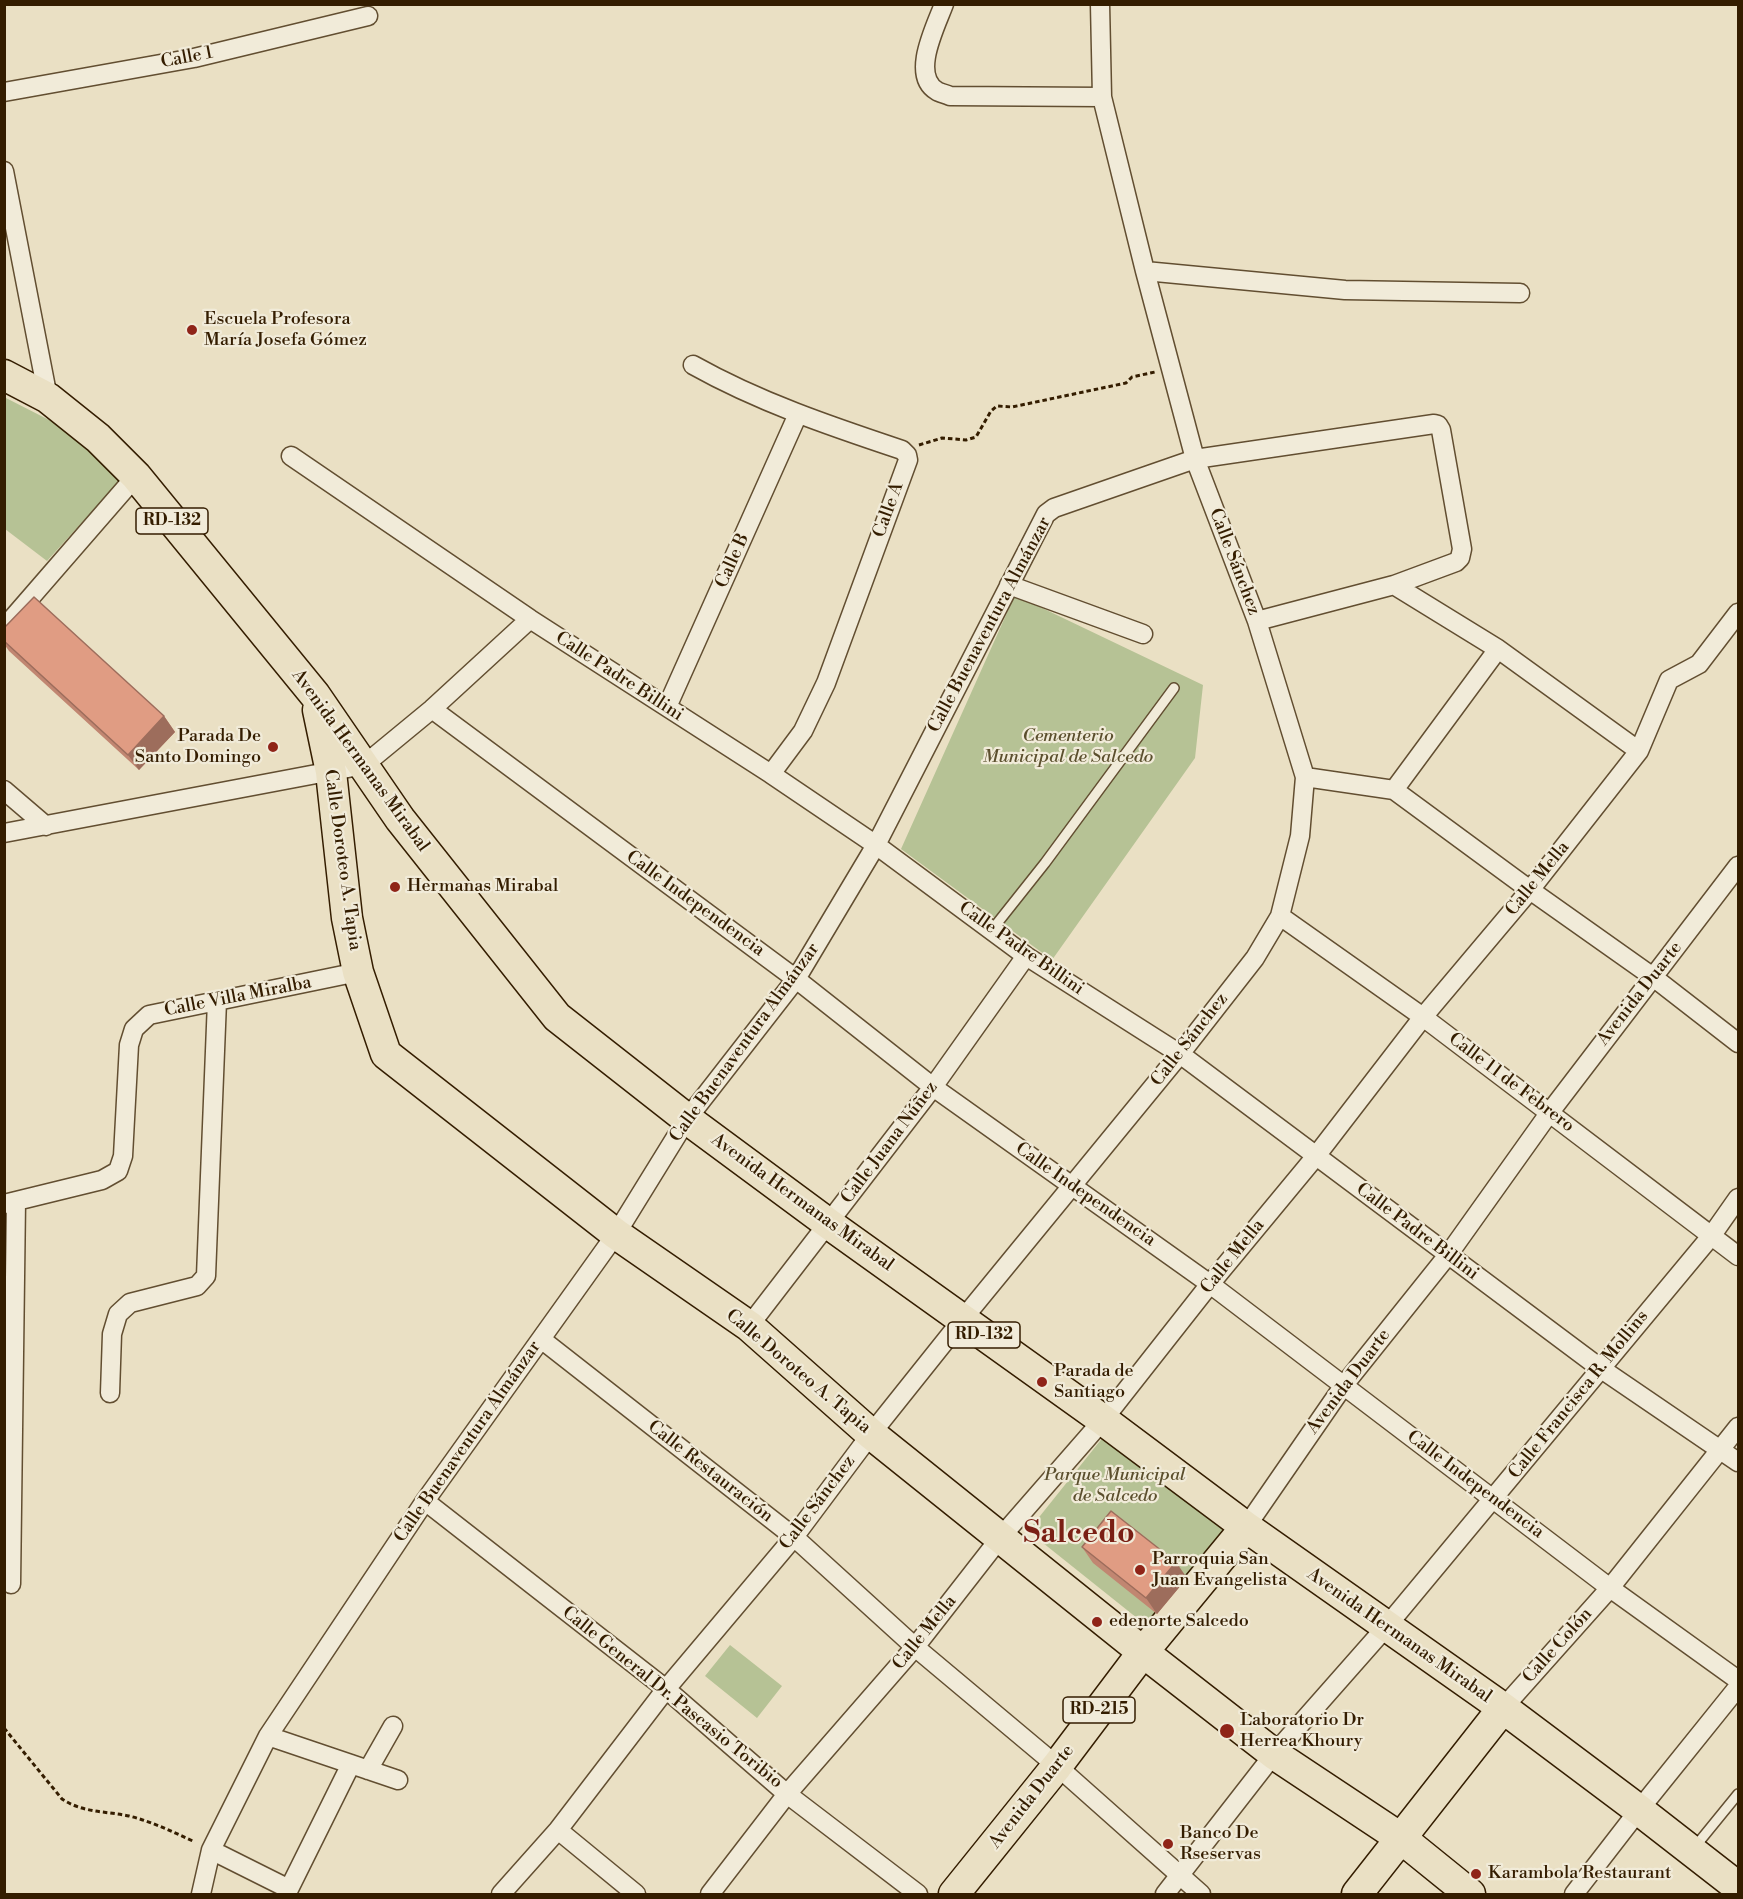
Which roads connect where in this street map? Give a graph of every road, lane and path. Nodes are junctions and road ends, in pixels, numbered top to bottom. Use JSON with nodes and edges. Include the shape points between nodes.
{"nodes":[{"id":1,"x":944,"y":4,"type":"edge"},
{"id":2,"x":1100,"y":4,"type":"edge"},
{"id":3,"x":368,"y":16,"type":"dead end"},
{"id":4,"x":4,"y":92,"type":"edge"},
{"id":5,"x":1102,"y":97,"type":"junction"},
{"id":6,"x":4,"y":171,"type":"edge"},
{"id":7,"x":1145,"y":271,"type":"junction"},
{"id":8,"x":1520,"y":293,"type":"dead end"},
{"id":9,"x":693,"y":365,"type":"dead end"},
{"id":10,"x":1171,"y":368,"type":"junction"},
{"id":11,"x":4,"y":375,"type":"edge"},
{"id":12,"x":48,"y":398,"type":"junction"},
{"id":13,"x":798,"y":414,"type":"junction"},
{"id":14,"x":907,"y":455,"type":"junction"},
{"id":15,"x":291,"y":456,"type":"dead end"},
{"id":16,"x":1195,"y":459,"type":"junction"},
{"id":17,"x":136,"y":476,"type":"junction"},
{"id":18,"x":1009,"y":585,"type":"junction"},
{"id":19,"x":1394,"y":585,"type":"junction"},
{"id":20,"x":1738,"y":613,"type":"edge"},
{"id":21,"x":530,"y":619,"type":"junction"},
{"id":22,"x":1257,"y":621,"type":"junction"},
{"id":23,"x":4,"y":628,"type":"edge"},
{"id":24,"x":1143,"y":634,"type":"dead end"},
{"id":25,"x":1498,"y":649,"type":"junction"},
{"id":26,"x":1174,"y":688,"type":"dead end"},
{"id":27,"x":315,"y":695,"type":"junction"},
{"id":28,"x":667,"y":707,"type":"junction"},
{"id":29,"x":432,"y":709,"type":"junction"},
{"id":30,"x":1639,"y":751,"type":"junction"},
{"id":31,"x":364,"y":765,"type":"junction"},
{"id":32,"x":331,"y":772,"type":"junction"},
{"id":33,"x":771,"y":774,"type":"junction"},
{"id":34,"x":1305,"y":777,"type":"junction"},
{"id":35,"x":4,"y":790,"type":"edge"},
{"id":36,"x":1394,"y":790,"type":"junction"},
{"id":37,"x":46,"y":826,"type":"junction"},
{"id":38,"x":4,"y":833,"type":"edge"},
{"id":39,"x":876,"y":845,"type":"junction"},
{"id":40,"x":1738,"y":866,"type":"edge"},
{"id":41,"x":1530,"y":890,"type":"junction"},
{"id":42,"x":1280,"y":916,"type":"junction"},
{"id":43,"x":991,"y":931,"type":"junction"},
{"id":44,"x":1026,"y":956,"type":"junction"},
{"id":45,"x":358,"y":972,"type":"junction"},
{"id":46,"x":1653,"y":977,"type":"junction"},
{"id":47,"x":796,"y":979,"type":"junction"},
{"id":48,"x":217,"y":1001,"type":"junction"},
{"id":49,"x":1424,"y":1017,"type":"junction"},
{"id":50,"x":1738,"y":1043,"type":"edge"},
{"id":51,"x":1180,"y":1054,"type":"junction"},
{"id":52,"x":933,"y":1087,"type":"junction"},
{"id":53,"x":1550,"y":1112,"type":"junction"},
{"id":54,"x":687,"y":1119,"type":"junction"},
{"id":55,"x":1316,"y":1156,"type":"junction"},
{"id":56,"x":1072,"y":1186,"type":"junction"},
{"id":57,"x":1738,"y":1198,"type":"edge"},
{"id":58,"x":10,"y":1203,"type":"edge"},
{"id":59,"x":830,"y":1224,"type":"junction"},
{"id":60,"x":616,"y":1234,"type":"junction"},
{"id":61,"x":1712,"y":1235,"type":"junction"},
{"id":62,"x":1448,"y":1255,"type":"junction"},
{"id":63,"x":1738,"y":1256,"type":"edge"},
{"id":64,"x":1210,"y":1284,"type":"junction"},
{"id":65,"x":962,"y":1320,"type":"junction"},
{"id":66,"x":749,"y":1326,"type":"junction"},
{"id":67,"x":541,"y":1339,"type":"junction"},
{"id":68,"x":1600,"y":1368,"type":"junction"},
{"id":69,"x":1344,"y":1385,"type":"junction"},
{"id":70,"x":110,"y":1393,"type":"dead end"},
{"id":71,"x":1103,"y":1420,"type":"junction"},
{"id":72,"x":1738,"y":1427,"type":"edge"},
{"id":73,"x":871,"y":1434,"type":"junction"},
{"id":74,"x":1720,"y":1449,"type":"junction"},
{"id":75,"x":1738,"y":1462,"type":"edge"},
{"id":76,"x":1494,"y":1500,"type":"junction"},
{"id":77,"x":425,"y":1501,"type":"junction"},
{"id":78,"x":1246,"y":1527,"type":"junction"},
{"id":79,"x":794,"y":1537,"type":"junction"},
{"id":80,"x":1000,"y":1538,"type":"junction"},
{"id":81,"x":11,"y":1584,"type":"dead end"},
{"id":82,"x":1610,"y":1588,"type":"junction"},
{"id":83,"x":1386,"y":1628,"type":"junction"},
{"id":84,"x":915,"y":1647,"type":"junction"},
{"id":85,"x":1143,"y":1652,"type":"junction"},
{"id":86,"x":1738,"y":1680,"type":"edge"},
{"id":87,"x":1738,"y":1687,"type":"edge"},
{"id":88,"x":666,"y":1689,"type":"junction"},
{"id":89,"x":1503,"y":1708,"type":"junction"},
{"id":90,"x":393,"y":1726,"type":"dead end"},
{"id":91,"x":4,"y":1728,"type":"edge"},
{"id":92,"x":268,"y":1736,"type":"junction"},
{"id":93,"x":1274,"y":1754,"type":"junction"},
{"id":94,"x":1057,"y":1766,"type":"junction"},
{"id":95,"x":360,"y":1767,"type":"junction"},
{"id":96,"x":398,"y":1780,"type":"dead end"},
{"id":97,"x":788,"y":1794,"type":"junction"},
{"id":98,"x":1738,"y":1794,"type":"edge"},
{"id":99,"x":1639,"y":1810,"type":"junction"},
{"id":100,"x":558,"y":1830,"type":"junction"},
{"id":101,"x":1402,"y":1839,"type":"junction"},
{"id":102,"x":211,"y":1850,"type":"junction"},
{"id":103,"x":1692,"y":1850,"type":"junction"},
{"id":104,"x":1180,"y":1875,"type":"junction"},
{"id":105,"x":1738,"y":1887,"type":"edge"},
{"id":106,"x":201,"y":1894,"type":"edge"},
{"id":107,"x":501,"y":1894,"type":"edge"},
{"id":108,"x":636,"y":1894,"type":"edge"},
{"id":109,"x":710,"y":1894,"type":"edge"},
{"id":110,"x":918,"y":1894,"type":"edge"},
{"id":111,"x":954,"y":1894,"type":"edge"},
{"id":112,"x":1165,"y":1894,"type":"edge"},
{"id":113,"x":1201,"y":1894,"type":"edge"},
{"id":114,"x":1357,"y":1894,"type":"edge"},
{"id":115,"x":1470,"y":1894,"type":"edge"},
{"id":116,"x":1574,"y":1894,"type":"edge"}],
"edges":[{"from":1,"to":5,"type":"street","via":[[925,57],[926,79],[936,91],[950,96]]},
{"from":2,"to":5,"type":"street","name":"Calle Sánchez"},
{"from":3,"to":4,"type":"street","name":"Calle 1","via":[[194,58]]},
{"from":5,"to":7,"type":"street","name":"Calle Sánchez"},
{"from":6,"to":12,"type":"street"},
{"from":7,"to":8,"type":"street","via":[[1345,290]]},
{"from":7,"to":10,"type":"street","name":"Calle Sánchez"},
{"from":9,"to":13,"type":"street"},
{"from":10,"to":14,"type":"path","via":[[1132,377],[1126,383],[1012,407],[997,406],[976,437],[929,441]]},
{"from":10,"to":16,"type":"street","name":"Calle Sánchez"},
{"from":11,"to":12,"type":"main road","name":"Avenida Hermanas Mirabal","number":"RD-132"},
{"from":12,"to":17,"type":"main road","name":"Avenida Hermanas Mirabal","number":"RD-132","via":[[98,438]]},
{"from":13,"to":14,"type":"street"},
{"from":13,"to":28,"type":"street","name":"Calle B"},
{"from":14,"to":33,"type":"street","name":"Calle A","via":[[826,683],[803,731]]},
{"from":15,"to":21,"type":"street","name":"Calle Padre Billini"},
{"from":16,"to":18,"type":"street","name":"Calle Buenaventura Almánzar","via":[[1053,508]]},
{"from":16,"to":19,"type":"street","name":"Calle Buenaventura Almánzar","via":[[1438,425],[1462,549],[1460,558]]},
{"from":16,"to":22,"type":"street","name":"Calle Sánchez"},
{"from":17,"to":23,"type":"street"},
{"from":17,"to":27,"type":"main road","name":"Avenida Hermanas Mirabal","number":"RD-132"},
{"from":18,"to":24,"type":"street"},
{"from":18,"to":39,"type":"street","name":"Calle Buenaventura Almánzar"},
{"from":19,"to":22,"type":"street"},
{"from":19,"to":25,"type":"street"},
{"from":20,"to":30,"type":"street","name":"Calle Mella","via":[[1699,664],[1669,680]]},
{"from":21,"to":28,"type":"street","name":"Calle Padre Billini"},
{"from":21,"to":29,"type":"street"},
{"from":22,"to":34,"type":"street","name":"Calle Sánchez"},
{"from":25,"to":30,"type":"street"},
{"from":25,"to":36,"type":"street"},
{"from":26,"to":43,"type":"lane"},
{"from":27,"to":31,"type":"main road","name":"Avenida Hermanas Mirabal","number":"RD-132"},
{"from":27,"to":32,"type":"main road","name":"Calle Doroteo A. Tapia","number":"RD-132"},
{"from":28,"to":33,"type":"street","name":"Calle Padre Billini"},
{"from":29,"to":31,"type":"street"},
{"from":29,"to":47,"type":"street","name":"Calle Independencia"},
{"from":30,"to":41,"type":"street","name":"Calle Mella"},
{"from":31,"to":32,"type":"street"},
{"from":31,"to":54,"type":"main road","name":"Avenida Hermanas Mirabal","number":"RD-132","via":[[400,819],[557,1017]]},
{"from":32,"to":37,"type":"street"},
{"from":32,"to":45,"type":"main road","name":"Calle Doroteo A. Tapia","number":"RD-132","via":[[347,918]]},
{"from":33,"to":39,"type":"street","name":"Calle Padre Billini"},
{"from":34,"to":36,"type":"street"},
{"from":34,"to":42,"type":"street","name":"Calle Sánchez","via":[[1300,836]]},
{"from":35,"to":37,"type":"street"},
{"from":36,"to":41,"type":"street"},
{"from":37,"to":38,"type":"street"},
{"from":39,"to":43,"type":"street","name":"Calle Padre Billini"},
{"from":39,"to":47,"type":"street","name":"Calle Buenaventura Almánzar"},
{"from":40,"to":46,"type":"street","name":"Avenida Duarte"},
{"from":41,"to":46,"type":"street"},
{"from":41,"to":49,"type":"street","name":"Calle Mella"},
{"from":42,"to":49,"type":"street","name":"Calle 11 de Febrero"},
{"from":42,"to":51,"type":"street","name":"Calle Sánchez","via":[[1255,958]]},
{"from":43,"to":44,"type":"street","name":"Calle Padre Billini"},
{"from":44,"to":51,"type":"street","name":"Calle Padre Billini"},
{"from":44,"to":52,"type":"street","name":"Calle Juana Núñez"},
{"from":45,"to":48,"type":"street","name":"Calle Villa Miralba"},
{"from":45,"to":60,"type":"main road","name":"Calle Doroteo A. Tapia","number":"RD-132","via":[[386,1054]]},
{"from":46,"to":50,"type":"street"},
{"from":46,"to":53,"type":"street","name":"Avenida Duarte"},
{"from":47,"to":52,"type":"street","name":"Calle Independencia"},
{"from":47,"to":54,"type":"street","name":"Calle Buenaventura Almánzar"},
{"from":48,"to":58,"type":"street","name":"Calle Villa Miralba","via":[[148,1015],[134,1029],[129,1045],[123,1156],[118,1171],[102,1180]]},
{"from":48,"to":70,"type":"street","via":[[206,1276],[197,1286],[130,1303],[118,1314],[112,1334]]},
{"from":49,"to":53,"type":"street","name":"Calle 11 de Febrero"},
{"from":49,"to":55,"type":"street","name":"Calle Mella"},
{"from":51,"to":55,"type":"street","name":"Calle Padre Billini"},
{"from":51,"to":56,"type":"street","name":"Calle Sánchez"},
{"from":52,"to":56,"type":"street","name":"Calle Independencia"},
{"from":52,"to":59,"type":"street","name":"Calle Juana Núñez"},
{"from":53,"to":61,"type":"street","name":"Calle 11 de Febrero"},
{"from":53,"to":62,"type":"street","name":"Avenida Duarte"},
{"from":54,"to":59,"type":"main road","name":"Avenida Hermanas Mirabal","number":"RD-132"},
{"from":54,"to":60,"type":"street","name":"Calle Buenaventura Almánzar"},
{"from":55,"to":62,"type":"street","name":"Calle Padre Billini"},
{"from":55,"to":64,"type":"street","name":"Calle Mella"},
{"from":56,"to":64,"type":"street","name":"Calle Independencia"},
{"from":56,"to":65,"type":"street","name":"Calle Sánchez"},
{"from":57,"to":61,"type":"street","name":"Calle Francisca R. Mollins"},
{"from":58,"to":81,"type":"street"},
{"from":59,"to":65,"type":"main road","name":"Avenida Hermanas Mirabal","number":"RD-132"},
{"from":59,"to":66,"type":"street","name":"Calle Juana Núñez"},
{"from":60,"to":66,"type":"main road","name":"Calle Doroteo A. Tapia","number":"RD-132"},
{"from":60,"to":67,"type":"street","name":"Calle Buenaventura Almánzar"},
{"from":61,"to":63,"type":"street","name":"Calle 11 de Febrero"},
{"from":61,"to":68,"type":"street","name":"Calle Francisca R. Mollins"},
{"from":62,"to":68,"type":"street","name":"Calle Padre Billini"},
{"from":62,"to":69,"type":"street","name":"Avenida Duarte"},
{"from":64,"to":69,"type":"street","name":"Calle Independencia"},
{"from":64,"to":71,"type":"street","name":"Calle Mella"},
{"from":65,"to":71,"type":"main road","name":"Avenida Hermanas Mirabal","number":"RD-132"},
{"from":65,"to":73,"type":"street","name":"Calle Sánchez"},
{"from":66,"to":73,"type":"main road","name":"Calle Doroteo A. Tapia","number":"RD-132"},
{"from":67,"to":77,"type":"street","name":"Calle Buenaventura Almánzar"},
{"from":67,"to":79,"type":"street","name":"Calle Restauración"},
{"from":68,"to":74,"type":"street","name":"Calle Padre Billini"},
{"from":68,"to":76,"type":"street","name":"Calle Francisca R. Mollins"},
{"from":69,"to":76,"type":"street","name":"Calle Independencia"},
{"from":69,"to":78,"type":"street","name":"Avenida Duarte"},
{"from":71,"to":78,"type":"main road","name":"Avenida Hermanas Mirabal","number":"RD-132"},
{"from":71,"to":80,"type":"street","name":"Calle Mella"},
{"from":72,"to":74,"type":"street","name":"Calle Colón"},
{"from":73,"to":79,"type":"street","name":"Calle Sánchez"},
{"from":73,"to":80,"type":"main road","name":"Calle Doroteo A. Tapia","number":"RD-132"},
{"from":74,"to":75,"type":"street","name":"Calle Padre Billini"},
{"from":74,"to":82,"type":"street","name":"Calle Colón"},
{"from":76,"to":82,"type":"street","name":"Calle Independencia"},
{"from":76,"to":83,"type":"street","name":"Calle Francisca R. Mollins"},
{"from":77,"to":88,"type":"street","name":"Calle General Dr. Pascasio Toribio"},
{"from":77,"to":92,"type":"street","name":"Calle Buenaventura Almánzar"},
{"from":78,"to":83,"type":"main road","name":"Avenida Hermanas Mirabal","number":"RD-132"},
{"from":78,"to":85,"type":"main road","name":"Avenida Duarte","number":"RD-215"},
{"from":79,"to":84,"type":"street","name":"Calle Restauración"},
{"from":79,"to":88,"type":"street","name":"Calle Sánchez"},
{"from":80,"to":84,"type":"street","name":"Calle Mella"},
{"from":80,"to":85,"type":"main road","name":"Calle Doroteo A. Tapia","number":"RD-132"},
{"from":82,"to":86,"type":"street","name":"Calle Independencia"},
{"from":82,"to":89,"type":"street","name":"Calle Colón"},
{"from":83,"to":89,"type":"main road","name":"Avenida Hermanas Mirabal","number":"RD-132"},
{"from":83,"to":93,"type":"street","name":"Calle Francisca R. Mollins"},
{"from":84,"to":94,"type":"street","name":"Calle Restauración"},
{"from":84,"to":97,"type":"street","name":"Calle Mella"},
{"from":85,"to":93,"type":"main road","name":"Calle Doroteo A. Tapia","number":"RD-132"},
{"from":85,"to":94,"type":"main road","name":"Avenida Duarte","number":"RD-215"},
{"from":87,"to":99,"type":"street"},
{"from":88,"to":97,"type":"street","name":"Calle General Dr. Pascasio Toribio"},
{"from":88,"to":100,"type":"street","name":"Calle Sánchez"},
{"from":89,"to":99,"type":"main road","name":"Avenida Hermanas Mirabal","number":"RD-132"},
{"from":89,"to":101,"type":"main road","name":"Calle Colón"},
{"from":90,"to":95,"type":"street"},
{"from":91,"to":102,"type":"path","via":[[68,1803],[151,1822]]},
{"from":92,"to":95,"type":"street"},
{"from":92,"to":102,"type":"street","name":"Calle Buenaventura Almánzar"},
{"from":93,"to":101,"type":"main road","name":"Calle Doroteo A. Tapia","number":"RD-132"},
{"from":93,"to":104,"type":"street","name":"Calle Francisca R. Mollins"},
{"from":94,"to":104,"type":"street","name":"Calle Restauración"},
{"from":94,"to":111,"type":"main road","name":"Avenida Duarte","number":"RD-215"},
{"from":95,"to":96,"type":"street"},
{"from":95,"to":102,"type":"street","via":[[288,1889]]},
{"from":97,"to":109,"type":"street","name":"Calle Mella"},
{"from":97,"to":110,"type":"street","name":"Calle General Dr. Pascasio Toribio"},
{"from":98,"to":103,"type":"lane"},
{"from":99,"to":103,"type":"main road","name":"Avenida Hermanas Mirabal","number":"RD-132"},
{"from":99,"to":116,"type":"street"},
{"from":100,"to":107,"type":"street","name":"Calle Sánchez"},
{"from":100,"to":108,"type":"street"},
{"from":101,"to":114,"type":"main road","name":"Calle Colón"},
{"from":101,"to":115,"type":"main road","name":"Calle Doroteo A. Tapia","number":"RD-132"},
{"from":102,"to":106,"type":"street","name":"Calle Buenaventura Almánzar"},
{"from":103,"to":105,"type":"main road","name":"Avenida Hermanas Mirabal","number":"RD-132"},
{"from":104,"to":112,"type":"street","name":"Calle Francisca R. Mollins"},
{"from":104,"to":113,"type":"street","name":"Calle Restauración"}]}
